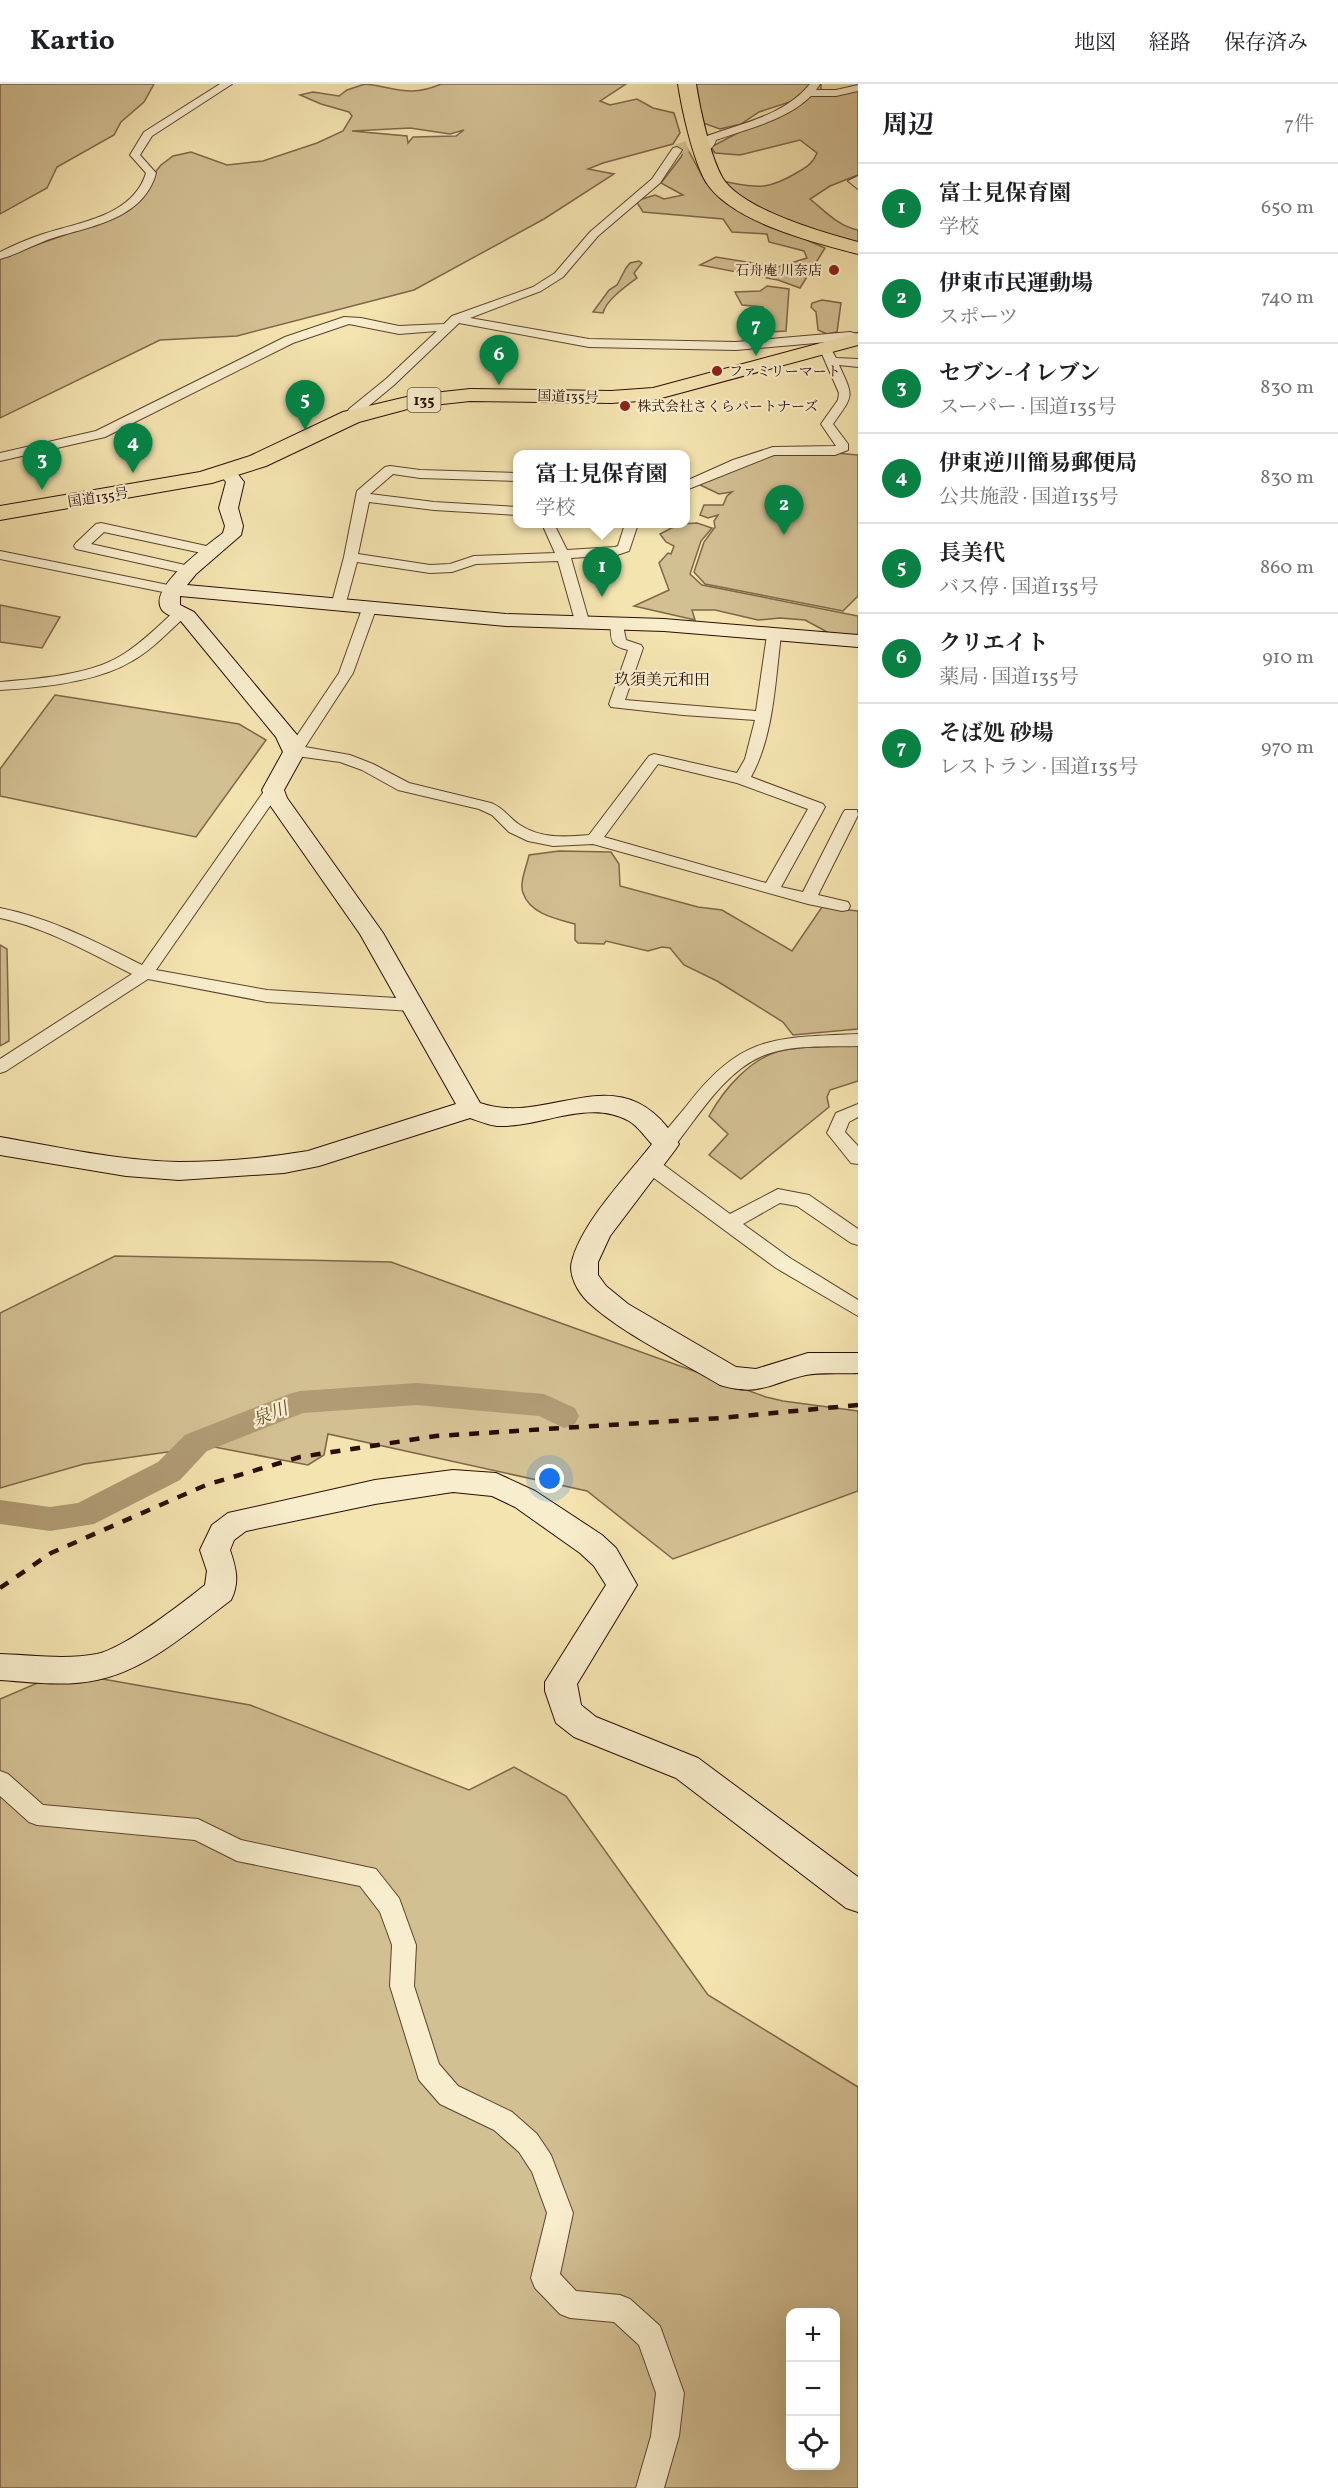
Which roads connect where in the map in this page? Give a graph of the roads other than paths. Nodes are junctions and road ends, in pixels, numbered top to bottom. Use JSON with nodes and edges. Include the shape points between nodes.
{"nodes":[{"id":1,"x":227,"y":84,"type":"edge"},
{"id":2,"x":687,"y":84,"type":"edge"},
{"id":3,"x":858,"y":88,"type":"edge"},
{"id":4,"x":813,"y":89,"type":"edge"},
{"id":5,"x":703,"y":149,"type":"junction"},
{"id":6,"x":677,"y":150,"type":"tunnel mouth"},
{"id":7,"x":858,"y":179,"type":"edge"},
{"id":8,"x":858,"y":186,"type":"edge"},
{"id":9,"x":858,"y":248,"type":"edge"},
{"id":10,"x":0,"y":256,"type":"edge"},
{"id":11,"x":451,"y":323,"type":"junction"},
{"id":12,"x":858,"y":339,"type":"edge"},
{"id":13,"x":826,"y":355,"type":"junction"},
{"id":14,"x":858,"y":363,"type":"edge"},
{"id":15,"x":351,"y":417,"type":"junction"},
{"id":16,"x":0,"y":457,"type":"edge"},
{"id":17,"x":227,"y":472,"type":"junction"},
{"id":18,"x":513,"y":477,"type":"edge"},
{"id":19,"x":690,"y":484,"type":"edge"},
{"id":20,"x":362,"y":497,"type":"junction"},
{"id":21,"x":513,"y":512,"type":"edge"},
{"id":22,"x":0,"y":513,"type":"edge"},
{"id":23,"x":550,"y":528,"type":"edge"},
{"id":24,"x":630,"y":528,"type":"edge"},
{"id":25,"x":145,"y":537,"type":"junction"},
{"id":26,"x":211,"y":551,"type":"junction"},
{"id":27,"x":0,"y":555,"type":"edge"},
{"id":28,"x":563,"y":555,"type":"junction"},
{"id":29,"x":123,"y":556,"type":"junction"},
{"id":30,"x":351,"y":557,"type":"junction"},
{"id":31,"x":189,"y":570,"type":"junction"},
{"id":32,"x":173,"y":590,"type":"junction"},
{"id":33,"x":338,"y":606,"type":"junction"},
{"id":34,"x":369,"y":609,"type":"junction"},
{"id":35,"x":181,"y":613,"type":"junction"},
{"id":36,"x":582,"y":621,"type":"junction"},
{"id":37,"x":617,"y":623,"type":"junction"},
{"id":38,"x":774,"y":635,"type":"junction"},
{"id":39,"x":858,"y":641,"type":"edge"},
{"id":40,"x":0,"y":686,"type":"edge"},
{"id":41,"x":763,"y":716,"type":"junction"},
{"id":42,"x":294,"y":752,"type":"junction"},
{"id":43,"x":742,"y":779,"type":"junction"},
{"id":44,"x":273,"y":790,"type":"junction"},
{"id":45,"x":851,"y":813,"type":"dead end"},
{"id":46,"x":594,"y":839,"type":"junction"},
{"id":47,"x":771,"y":890,"type":"junction"},
{"id":48,"x":808,"y":899,"type":"junction"},
{"id":49,"x":842,"y":906,"type":"dead end"},
{"id":50,"x":0,"y":913,"type":"edge"},
{"id":51,"x":145,"y":973,"type":"junction"},
{"id":52,"x":412,"y":1005,"type":"junction"},
{"id":53,"x":858,"y":1040,"type":"edge"},
{"id":54,"x":0,"y":1067,"type":"edge"},
{"id":55,"x":471,"y":1108,"type":"junction"},
{"id":56,"x":858,"y":1110,"type":"edge"},
{"id":57,"x":0,"y":1146,"type":"edge"},
{"id":58,"x":658,"y":1154,"type":"junction"},
{"id":59,"x":858,"y":1158,"type":"edge"},
{"id":60,"x":730,"y":1223,"type":"junction"},
{"id":61,"x":858,"y":1238,"type":"edge"},
{"id":62,"x":858,"y":1309,"type":"edge"},
{"id":63,"x":858,"y":1363,"type":"edge"},
{"id":64,"x":0,"y":1667,"type":"edge"},
{"id":65,"x":0,"y":1781,"type":"edge"},
{"id":66,"x":858,"y":1897,"type":"edge"},
{"id":67,"x":650,"y":2488,"type":"edge"}],
"edges":[{"from":1,"to":10,"type":"street","via":[[142,141],[135,155],[151,172],[151,178],[140,197],[92,225]]},
{"from":2,"to":5,"type":"highway","via":[[693,123]]},
{"from":3,"to":4,"type":"street","via":[[836,93]]},
{"from":4,"to":5,"type":"street","via":[[797,104],[711,138]]},
{"from":5,"to":9,"type":"highway","via":[[715,181],[756,213]]},
{"from":6,"to":11,"type":"street","via":[[656,181],[594,234],[559,275],[537,289]]},
{"from":7,"to":8,"type":"street","via":[[853,181]]},
{"from":11,"to":12,"type":"street","via":[[589,343],[736,346],[850,336]]},
{"from":11,"to":15,"type":"street"},
{"from":11,"to":16,"type":"street","via":[[396,330],[348,320],[289,340],[100,434]]},
{"from":12,"to":13,"type":"highway","name":"国道135号","number":"135"},
{"from":13,"to":14,"type":"street"},
{"from":13,"to":15,"type":"highway","name":"国道135号","number":"135","via":[[654,394],[443,397]]},
{"from":13,"to":19,"type":"street","via":[[846,393],[827,424],[843,447],[835,451],[773,451]]},
{"from":15,"to":17,"type":"highway","name":"国道135号","number":"135"},
{"from":17,"to":22,"type":"highway","name":"国道135号","number":"135"},
{"from":17,"to":26,"type":"street","via":[[235,482],[226,506],[234,526],[232,535]]},
{"from":18,"to":20,"type":"street","via":[[390,470],[364,490]]},
{"from":20,"to":21,"type":"street"},
{"from":20,"to":30,"type":"street"},
{"from":23,"to":28,"type":"street"},
{"from":24,"to":28,"type":"street","via":[[624,548]]},
{"from":25,"to":26,"type":"street"},
{"from":25,"to":29,"type":"street"},
{"from":25,"to":29,"type":"street","via":[[101,527],[81,546]]},
{"from":26,"to":31,"type":"street"},
{"from":27,"to":32,"type":"street"},
{"from":28,"to":30,"type":"street","via":[[474,560],[452,568],[430,569]]},
{"from":28,"to":36,"type":"street"},
{"from":29,"to":31,"type":"street"},
{"from":30,"to":33,"type":"street"},
{"from":31,"to":32,"type":"street"},
{"from":32,"to":33,"type":"street"},
{"from":32,"to":35,"type":"street","via":[[171,608]]},
{"from":33,"to":34,"type":"street"},
{"from":34,"to":36,"type":"street","via":[[506,620]]},
{"from":34,"to":42,"type":"street","via":[[346,673]]},
{"from":35,"to":40,"type":"street","via":[[118,663],[57,678]]},
{"from":35,"to":42,"type":"street","via":[[207,638],[286,735]]},
{"from":36,"to":37,"type":"street"},
{"from":37,"to":38,"type":"street"},
{"from":37,"to":41,"type":"street","via":[[619,643],[636,648],[616,704]]},
{"from":38,"to":39,"type":"street"},
{"from":38,"to":41,"type":"street"},
{"from":41,"to":43,"type":"street","via":[[753,759]]},
{"from":42,"to":44,"type":"street"},
{"from":42,"to":46,"type":"street","via":[[312,751],[361,764],[396,784],[479,804],[497,811],[522,834],[545,841]]},
{"from":43,"to":46,"type":"street","via":[[654,759]]},
{"from":43,"to":47,"type":"street","via":[[817,807]]},
{"from":44,"to":51,"type":"street"},
{"from":44,"to":52,"type":"street","via":[[371,933]]},
{"from":45,"to":48,"type":"street"},
{"from":46,"to":47,"type":"street"},
{"from":47,"to":48,"type":"street"},
{"from":48,"to":49,"type":"street"},
{"from":50,"to":51,"type":"street","via":[[61,932]]},
{"from":51,"to":52,"type":"street","via":[[267,996]]},
{"from":51,"to":54,"type":"street"},
{"from":52,"to":55,"type":"street"},
{"from":53,"to":58,"type":"street","via":[[769,1048],[746,1057],[727,1071]]},
{"from":55,"to":57,"type":"street","via":[[310,1161],[284,1164],[179,1171],[126,1167]]},
{"from":55,"to":58,"type":"street","via":[[494,1117],[513,1117],[587,1104],[618,1105],[641,1116]]},
{"from":56,"to":59,"type":"street","via":[[839,1120],[836,1133]]},
{"from":58,"to":60,"type":"street"},
{"from":58,"to":63,"type":"street","via":[[598,1232],[585,1262],[585,1276],[596,1293],[618,1311],[730,1377],[756,1380],[808,1364]]},
{"from":60,"to":61,"type":"street","via":[[778,1196],[802,1200]]},
{"from":60,"to":62,"type":"street","via":[[783,1263]]},
{"from":64,"to":66,"type":"street","via":[[75,1670],[100,1667],[121,1658],[220,1591],[222,1571],[215,1550],[222,1533],[238,1521],[375,1492],[453,1481],[496,1485],[525,1499],[591,1544],[611,1565],[622,1585],[561,1682],[567,1713],[585,1727],[687,1768]]},
{"from":65,"to":67,"type":"street","via":[[36,1815],[198,1830],[237,1850],[367,1877],[390,1906],[404,1945],[402,1986],[428,2072],[449,2095],[503,2121],[528,2143],[542,2164],[560,2213],[544,2278],[570,2304],[620,2309],[650,2336],[670,2393],[665,2436]]}]}
